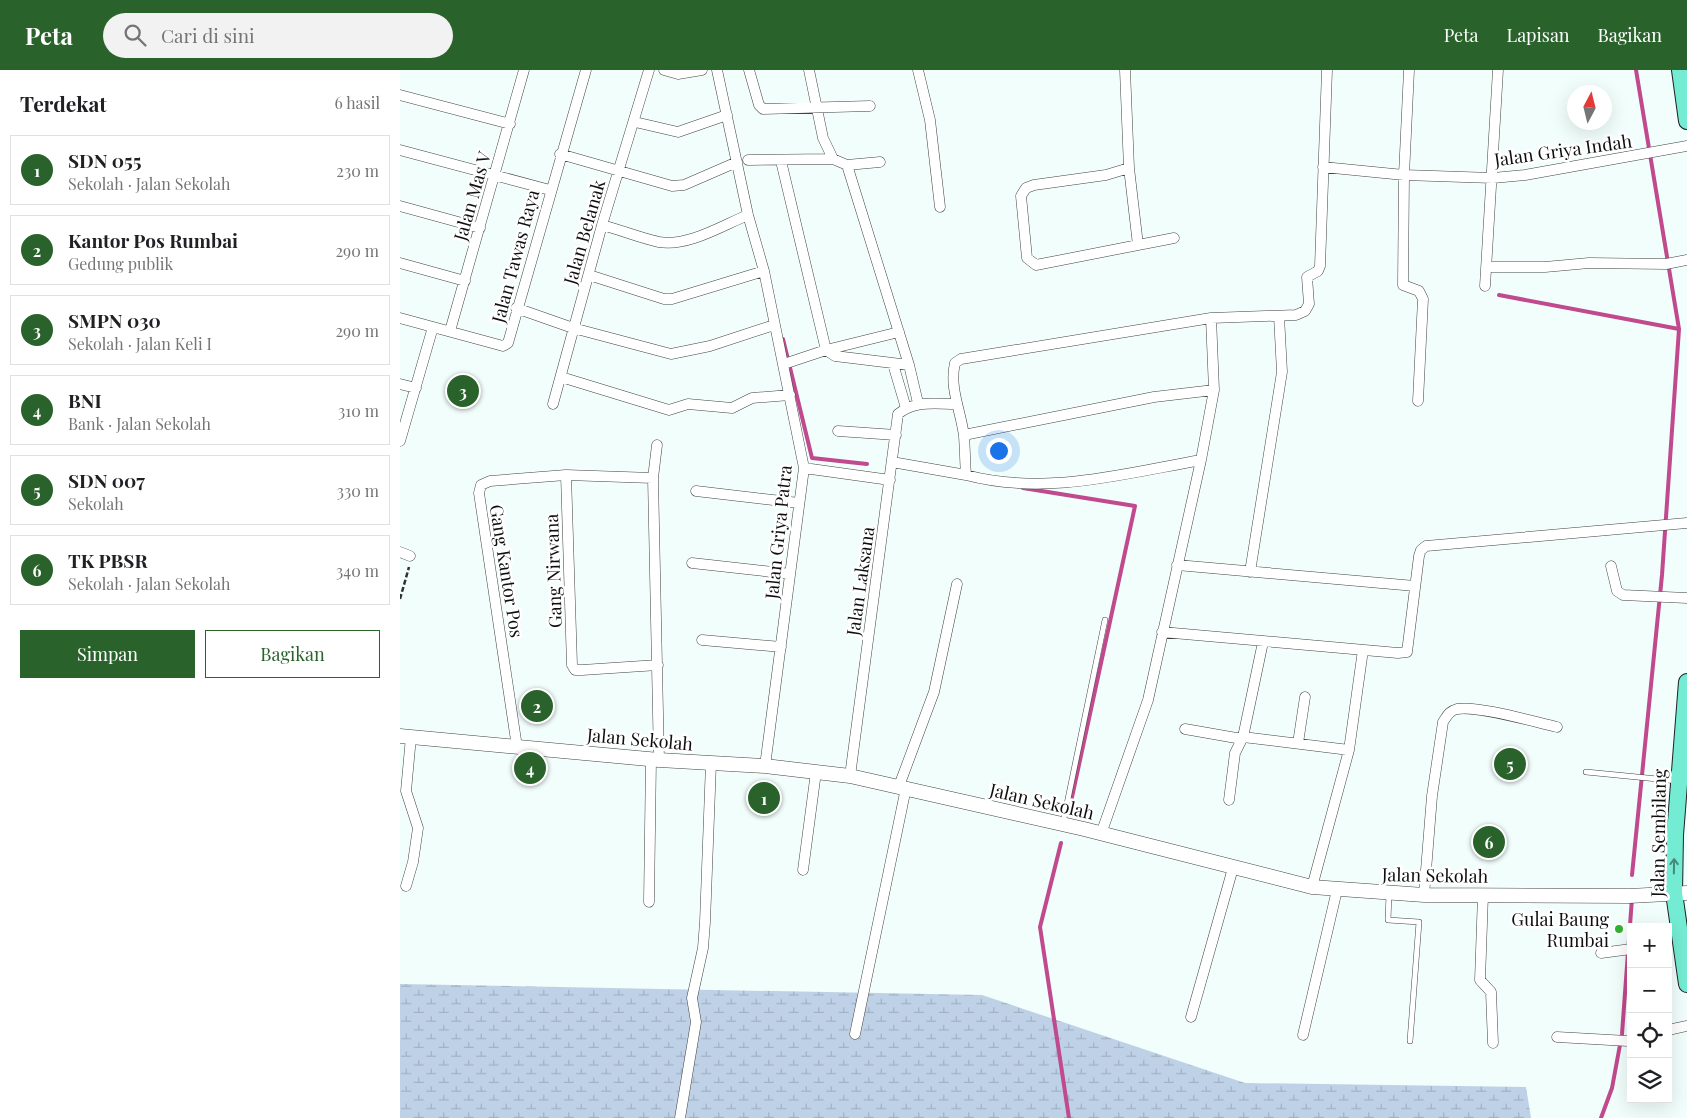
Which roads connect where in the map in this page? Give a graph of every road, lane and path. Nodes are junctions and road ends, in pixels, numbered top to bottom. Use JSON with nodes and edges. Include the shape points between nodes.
{"nodes":[{"id":1,"x":586,"y":70,"type":"edge"},
{"id":2,"x":649,"y":70,"type":"edge"},
{"id":3,"x":664,"y":70,"type":"edge"},
{"id":4,"x":702,"y":70,"type":"edge"},
{"id":5,"x":717,"y":70,"type":"edge"},
{"id":6,"x":749,"y":70,"type":"edge"},
{"id":7,"x":809,"y":70,"type":"edge"},
{"id":8,"x":918,"y":70,"type":"edge"},
{"id":9,"x":1125,"y":70,"type":"edge"},
{"id":10,"x":1327,"y":70,"type":"edge"},
{"id":11,"x":1409,"y":70,"type":"edge"},
{"id":12,"x":1498,"y":70,"type":"edge"},
{"id":13,"x":1680,"y":70,"type":"edge"},
{"id":14,"x":522,"y":71,"type":"edge"},
{"id":15,"x":400,"y":95,"type":"edge"},
{"id":16,"x":816,"y":106,"type":"junction"},
{"id":17,"x":870,"y":106,"type":"dead end"},
{"id":18,"x":727,"y":115,"type":"junction"},
{"id":19,"x":1687,"y":121,"type":"edge"},
{"id":20,"x":635,"y":122,"type":"junction"},
{"id":21,"x":510,"y":124,"type":"junction"},
{"id":22,"x":1687,"y":146,"type":"edge"},
{"id":23,"x":400,"y":150,"type":"edge"},
{"id":24,"x":560,"y":154,"type":"junction"},
{"id":25,"x":833,"y":159,"type":"junction"},
{"id":26,"x":748,"y":160,"type":"dead end"},
{"id":27,"x":781,"y":161,"type":"junction"},
{"id":28,"x":737,"y":162,"type":"junction"},
{"id":29,"x":880,"y":162,"type":"dead end"},
{"id":30,"x":847,"y":165,"type":"junction"},
{"id":31,"x":1129,"y":168,"type":"junction"},
{"id":32,"x":1323,"y":168,"type":"junction"},
{"id":33,"x":618,"y":172,"type":"junction"},
{"id":34,"x":495,"y":175,"type":"junction"},
{"id":35,"x":1404,"y":175,"type":"junction"},
{"id":36,"x":1493,"y":178,"type":"junction"},
{"id":37,"x":550,"y":190,"type":"junction"},
{"id":38,"x":400,"y":206,"type":"edge"},
{"id":39,"x":940,"y":207,"type":"dead end"},
{"id":40,"x":748,"y":215,"type":"junction"},
{"id":41,"x":602,"y":224,"type":"junction"},
{"id":42,"x":480,"y":228,"type":"junction"},
{"id":43,"x":1174,"y":238,"type":"dead end"},
{"id":44,"x":1138,"y":245,"type":"junction"},
{"id":45,"x":1683,"y":260,"type":"edge"},
{"id":46,"x":400,"y":263,"type":"edge"},
{"id":47,"x":1486,"y":267,"type":"junction"},
{"id":48,"x":764,"y":271,"type":"junction"},
{"id":49,"x":589,"y":275,"type":"junction"},
{"id":50,"x":465,"y":281,"type":"junction"},
{"id":51,"x":1485,"y":286,"type":"dead end"},
{"id":52,"x":516,"y":308,"type":"junction"},
{"id":53,"x":1279,"y":316,"type":"junction"},
{"id":54,"x":400,"y":318,"type":"edge"},
{"id":55,"x":1211,"y":318,"type":"junction"},
{"id":56,"x":774,"y":324,"type":"junction"},
{"id":57,"x":433,"y":327,"type":"junction"},
{"id":58,"x":573,"y":328,"type":"junction"},
{"id":59,"x":450,"y":331,"type":"junction"},
{"id":60,"x":899,"y":332,"type":"junction"},
{"id":61,"x":826,"y":350,"type":"junction"},
{"id":62,"x":788,"y":362,"type":"junction"},
{"id":63,"x":893,"y":364,"type":"junction"},
{"id":64,"x":909,"y":364,"type":"junction"},
{"id":65,"x":561,"y":377,"type":"junction"},
{"id":66,"x":400,"y":384,"type":"edge"},
{"id":67,"x":416,"y":388,"type":"junction"},
{"id":68,"x":1214,"y":390,"type":"junction"},
{"id":69,"x":790,"y":395,"type":"junction"},
{"id":70,"x":1418,"y":400,"type":"dead end"},
{"id":71,"x":918,"y":403,"type":"junction"},
{"id":72,"x":553,"y":404,"type":"dead end"},
{"id":73,"x":956,"y":404,"type":"junction"},
{"id":74,"x":906,"y":408,"type":"junction"},
{"id":75,"x":838,"y":431,"type":"dead end"},
{"id":76,"x":964,"y":435,"type":"junction"},
{"id":77,"x":896,"y":436,"type":"junction"},
{"id":78,"x":400,"y":441,"type":"edge"},
{"id":79,"x":656,"y":445,"type":"dead end"},
{"id":80,"x":1201,"y":460,"type":"junction"},
{"id":81,"x":892,"y":462,"type":"junction"},
{"id":82,"x":804,"y":468,"type":"junction"},
{"id":83,"x":566,"y":475,"type":"junction"},
{"id":84,"x":966,"y":475,"type":"junction"},
{"id":85,"x":653,"y":478,"type":"junction"},
{"id":86,"x":890,"y":480,"type":"junction"},
{"id":87,"x":696,"y":491,"type":"dead end"},
{"id":88,"x":798,"y":503,"type":"junction"},
{"id":89,"x":1687,"y":523,"type":"edge"},
{"id":90,"x":400,"y":552,"type":"edge"},
{"id":91,"x":410,"y":556,"type":"joint"},
{"id":92,"x":692,"y":563,"type":"dead end"},
{"id":93,"x":1176,"y":566,"type":"junction"},
{"id":94,"x":1611,"y":566,"type":"dead end"},
{"id":95,"x":1250,"y":572,"type":"junction"},
{"id":96,"x":790,"y":574,"type":"junction"},
{"id":97,"x":957,"y":584,"type":"dead end"},
{"id":98,"x":1415,"y":586,"type":"junction"},
{"id":99,"x":1687,"y":598,"type":"edge"},
{"id":100,"x":400,"y":599,"type":"edge"},
{"id":101,"x":1105,"y":620,"type":"dead end"},
{"id":102,"x":1162,"y":632,"type":"junction"},
{"id":103,"x":702,"y":640,"type":"dead end"},
{"id":104,"x":1263,"y":642,"type":"junction"},
{"id":105,"x":781,"y":648,"type":"junction"},
{"id":106,"x":1363,"y":650,"type":"junction"},
{"id":107,"x":658,"y":665,"type":"junction"},
{"id":108,"x":1687,"y":682,"type":"edge"},
{"id":109,"x":1305,"y":697,"type":"dead end"},
{"id":110,"x":1557,"y":727,"type":"dead end"},
{"id":111,"x":1185,"y":729,"type":"dead end"},
{"id":112,"x":406,"y":737,"type":"edge"},
{"id":113,"x":1242,"y":738,"type":"junction"},
{"id":114,"x":1298,"y":744,"type":"junction"},
{"id":115,"x":517,"y":747,"type":"junction"},
{"id":116,"x":1349,"y":750,"type":"junction"},
{"id":117,"x":655,"y":760,"type":"junction"},
{"id":118,"x":711,"y":763,"type":"junction"},
{"id":119,"x":765,"y":766,"type":"junction"},
{"id":120,"x":816,"y":772,"type":"junction"},
{"id":121,"x":1586,"y":772,"type":"dead end"},
{"id":122,"x":850,"y":776,"type":"junction"},
{"id":123,"x":1679,"y":781,"type":"junction"},
{"id":124,"x":902,"y":787,"type":"junction"},
{"id":125,"x":1229,"y":800,"type":"dead end"},
{"id":126,"x":1064,"y":825,"type":"junction"},
{"id":127,"x":1101,"y":834,"type":"junction"},
{"id":128,"x":1232,"y":868,"type":"junction"},
{"id":129,"x":803,"y":870,"type":"dead end"},
{"id":130,"x":406,"y":886,"type":"dead end"},
{"id":131,"x":1312,"y":887,"type":"junction"},
{"id":132,"x":1337,"y":890,"type":"junction"},
{"id":133,"x":1389,"y":893,"type":"junction"},
{"id":134,"x":1681,"y":893,"type":"edge"},
{"id":135,"x":1424,"y":895,"type":"junction"},
{"id":136,"x":1483,"y":895,"type":"junction"},
{"id":137,"x":649,"y":902,"type":"dead end"},
{"id":138,"x":1678,"y":940,"type":"edge"},
{"id":139,"x":1627,"y":951,"type":"edge"},
{"id":140,"x":1601,"y":953,"type":"dead end"},
{"id":141,"x":1687,"y":984,"type":"edge"},
{"id":142,"x":1192,"y":1017,"type":"dead end"},
{"id":143,"x":1687,"y":1026,"type":"edge"},
{"id":144,"x":1672,"y":1029,"type":"edge"},
{"id":145,"x":855,"y":1034,"type":"dead end"},
{"id":146,"x":1303,"y":1035,"type":"dead end"},
{"id":147,"x":1557,"y":1037,"type":"dead end"},
{"id":148,"x":1627,"y":1040,"type":"edge"},
{"id":149,"x":1410,"y":1041,"type":"dead end"},
{"id":150,"x":1493,"y":1043,"type":"dead end"},
{"id":151,"x":680,"y":1118,"type":"edge"}],
"edges":[{"from":1,"to":24,"type":"street","name":"Jalan Tawas Raya"},
{"from":2,"to":20,"type":"street","name":"Jalan Belanak"},
{"from":3,"to":4,"type":"street","via":[[678,74]]},
{"from":5,"to":18,"type":"street","name":"Jalan Griya Patra"},
{"from":6,"to":16,"type":"street","via":[[760,108]]},
{"from":7,"to":16,"type":"street"},
{"from":8,"to":39,"type":"street","via":[[930,120]]},
{"from":9,"to":31,"type":"street"},
{"from":10,"to":32,"type":"street"},
{"from":11,"to":35,"type":"street"},
{"from":12,"to":36,"type":"street"},
{"from":13,"to":19,"type":"main road"},
{"from":14,"to":21,"type":"street","name":"Jalan Mas V"},
{"from":15,"to":21,"type":"street"},
{"from":16,"to":17,"type":"street"},
{"from":16,"to":25,"type":"street","via":[[823,138]]},
{"from":18,"to":20,"type":"street","via":[[678,132]]},
{"from":18,"to":28,"type":"street","name":"Jalan Griya Patra"},
{"from":20,"to":33,"type":"street","name":"Jalan Belanak"},
{"from":21,"to":34,"type":"street","name":"Jalan Mas V"},
{"from":22,"to":36,"type":"street","name":"Jalan Griya Indah"},
{"from":23,"to":34,"type":"street"},
{"from":24,"to":33,"type":"street"},
{"from":24,"to":37,"type":"street","name":"Jalan Tawas Raya"},
{"from":25,"to":27,"type":"street"},
{"from":25,"to":30,"type":"street"},
{"from":26,"to":27,"type":"street"},
{"from":27,"to":61,"type":"street"},
{"from":28,"to":33,"type":"street","via":[[684,185],[672,186]]},
{"from":28,"to":40,"type":"street","name":"Jalan Griya Patra"},
{"from":29,"to":30,"type":"street"},
{"from":30,"to":60,"type":"street"},
{"from":31,"to":44,"type":"street"},
{"from":31,"to":44,"type":"street","via":[[1026,188],[1021,196],[1027,258],[1036,265]]},
{"from":32,"to":35,"type":"street","name":"Jalan Griya Indah"},
{"from":32,"to":53,"type":"street","via":[[1320,266],[1307,277],[1308,308],[1296,315]]},
{"from":33,"to":41,"type":"street","name":"Jalan Belanak"},
{"from":34,"to":37,"type":"street"},
{"from":34,"to":42,"type":"street","name":"Jalan Mas V"},
{"from":35,"to":36,"type":"street","name":"Jalan Griya Indah"},
{"from":35,"to":70,"type":"street","via":[[1403,285],[1419,291],[1423,299]]},
{"from":36,"to":47,"type":"street"},
{"from":37,"to":52,"type":"street","name":"Jalan Tawas Raya"},
{"from":38,"to":42,"type":"street"},
{"from":40,"to":41,"type":"street","via":[[684,241],[672,242],[658,242]]},
{"from":40,"to":48,"type":"street","name":"Jalan Griya Patra"},
{"from":41,"to":49,"type":"street","name":"Jalan Belanak"},
{"from":42,"to":50,"type":"street","name":"Jalan Mas V"},
{"from":43,"to":44,"type":"street"},
{"from":45,"to":47,"type":"street","via":[[1666,264]]},
{"from":46,"to":50,"type":"street"},
{"from":47,"to":51,"type":"street"},
{"from":48,"to":49,"type":"street","via":[[672,299]]},
{"from":48,"to":56,"type":"street","name":"Jalan Griya Patra"},
{"from":49,"to":58,"type":"street","name":"Jalan Belanak"},
{"from":50,"to":59,"type":"street","name":"Jalan Mas V"},
{"from":52,"to":58,"type":"street"},
{"from":52,"to":59,"type":"street","name":"Jalan Tawas Raya","via":[[506,345]]},
{"from":53,"to":55,"type":"street"},
{"from":53,"to":95,"type":"street","via":[[1282,372]]},
{"from":54,"to":57,"type":"street","name":"Jalan Tawas Raya"},
{"from":55,"to":68,"type":"street"},
{"from":55,"to":73,"type":"street","via":[[961,359],[955,363],[953,371]]},
{"from":56,"to":58,"type":"street","via":[[710,346],[671,354]]},
{"from":56,"to":62,"type":"street","name":"Jalan Griya Patra"},
{"from":57,"to":59,"type":"street","name":"Jalan Tawas Raya"},
{"from":57,"to":67,"type":"street"},
{"from":58,"to":65,"type":"street","name":"Jalan Belanak"},
{"from":60,"to":61,"type":"street"},
{"from":60,"to":64,"type":"street"},
{"from":61,"to":62,"type":"street"},
{"from":61,"to":63,"type":"street","via":[[835,356]]},
{"from":62,"to":69,"type":"street","name":"Jalan Griya Patra"},
{"from":63,"to":64,"type":"street"},
{"from":63,"to":74,"type":"street"},
{"from":64,"to":71,"type":"street"},
{"from":65,"to":69,"type":"street","via":[[669,410],[688,404],[732,408],[752,398]]},
{"from":65,"to":72,"type":"street","name":"Jalan Belanak"},
{"from":66,"to":67,"type":"street"},
{"from":67,"to":78,"type":"street"},
{"from":68,"to":76,"type":"street","via":[[1154,397]]},
{"from":68,"to":80,"type":"street"},
{"from":69,"to":82,"type":"street","name":"Jalan Griya Patra"},
{"from":71,"to":73,"type":"street"},
{"from":71,"to":74,"type":"street"},
{"from":73,"to":76,"type":"street"},
{"from":74,"to":77,"type":"street","name":"Jalan Laksana","via":[[898,414]]},
{"from":75,"to":77,"type":"street"},
{"from":76,"to":84,"type":"street"},
{"from":77,"to":81,"type":"street","name":"Jalan Laksana"},
{"from":79,"to":85,"type":"street"},
{"from":80,"to":84,"type":"street","via":[[1068,484],[1038,485]]},
{"from":80,"to":93,"type":"street"},
{"from":81,"to":84,"type":"street"},
{"from":81,"to":86,"type":"street","name":"Jalan Laksana"},
{"from":82,"to":86,"type":"street"},
{"from":82,"to":88,"type":"street","name":"Jalan Griya Patra"},
{"from":83,"to":85,"type":"street"},
{"from":83,"to":107,"type":"street","name":"Gang Nirwana","via":[[572,665],[575,670]]},
{"from":83,"to":115,"type":"street","name":"Gang Kantor Pos","via":[[490,481],[481,485],[479,493]]},
{"from":85,"to":107,"type":"street"},
{"from":86,"to":122,"type":"street","name":"Jalan Laksana"},
{"from":87,"to":88,"type":"street"},
{"from":88,"to":96,"type":"street","name":"Jalan Griya Patra"},
{"from":89,"to":98,"type":"street","via":[[1426,546],[1419,556]]},
{"from":90,"to":91,"type":"street"},
{"from":91,"to":100,"type":"path"},
{"from":92,"to":96,"type":"street"},
{"from":93,"to":95,"type":"street"},
{"from":93,"to":102,"type":"street"},
{"from":94,"to":99,"type":"street","via":[[1618,591],[1623,595]]},
{"from":95,"to":98,"type":"street"},
{"from":96,"to":105,"type":"street","name":"Jalan Griya Patra"},
{"from":97,"to":124,"type":"street","via":[[934,692]]},
{"from":98,"to":106,"type":"street","via":[[1407,652]]},
{"from":101,"to":126,"type":"lane"},
{"from":102,"to":104,"type":"street"},
{"from":102,"to":127,"type":"street","via":[[1148,700]]},
{"from":103,"to":105,"type":"street"},
{"from":104,"to":106,"type":"street"},
{"from":104,"to":113,"type":"street"},
{"from":105,"to":119,"type":"street","name":"Jalan Griya Patra"},
{"from":106,"to":116,"type":"street"},
{"from":107,"to":117,"type":"street"},
{"from":108,"to":123,"type":"main road","name":"Jalan Sembilang"},
{"from":109,"to":114,"type":"street"},
{"from":110,"to":135,"type":"street","via":[[1476,710],[1457,709],[1448,713],[1443,722],[1432,796]]},
{"from":111,"to":113,"type":"street"},
{"from":112,"to":115,"type":"street","name":"Jalan Sekolah"},
{"from":112,"to":130,"type":"street","via":[[406,791],[418,828],[414,862]]},
{"from":113,"to":114,"type":"street"},
{"from":113,"to":125,"type":"street","via":[[1235,754]]},
{"from":114,"to":116,"type":"street"},
{"from":115,"to":117,"type":"street","name":"Jalan Sekolah"},
{"from":116,"to":131,"type":"street"},
{"from":117,"to":118,"type":"street","name":"Jalan Sekolah"},
{"from":117,"to":137,"type":"street"},
{"from":118,"to":119,"type":"street","name":"Jalan Sekolah"},
{"from":118,"to":151,"type":"street","via":[[705,922],[692,998],[696,1022]]},
{"from":119,"to":120,"type":"street","name":"Jalan Sekolah"},
{"from":120,"to":122,"type":"street","name":"Jalan Sekolah"},
{"from":120,"to":129,"type":"street"},
{"from":121,"to":123,"type":"lane"},
{"from":122,"to":124,"type":"street","name":"Jalan Sekolah"},
{"from":134,"to":123,"type":"main road","name":"Jalan Sembilang","one_way":true,"via":[[1675,835]]},
{"from":124,"to":126,"type":"street","name":"Jalan Sekolah"},
{"from":124,"to":145,"type":"street"},
{"from":126,"to":127,"type":"street","name":"Jalan Sekolah"},
{"from":127,"to":128,"type":"street","name":"Jalan Sekolah"},
{"from":128,"to":131,"type":"street","name":"Jalan Sekolah"},
{"from":128,"to":142,"type":"street"},
{"from":131,"to":132,"type":"street","name":"Jalan Sekolah"},
{"from":132,"to":133,"type":"street","name":"Jalan Sekolah"},
{"from":132,"to":146,"type":"street"},
{"from":133,"to":135,"type":"street","name":"Jalan Sekolah"},
{"from":133,"to":149,"type":"lane","via":[[1388,920],[1419,922]]},
{"from":134,"to":136,"type":"street","name":"Jalan Sekolah"},
{"from":134,"to":138,"type":"main road","name":"Jalan Sembilang"},
{"from":135,"to":136,"type":"street","name":"Jalan Sekolah"},
{"from":136,"to":150,"type":"street","via":[[1480,980],[1490,992]]},
{"from":138,"to":141,"type":"main road","name":"Jalan Sembilang"},
{"from":139,"to":140,"type":"street"},
{"from":143,"to":144,"type":"street"},
{"from":147,"to":148,"type":"street"}]}
